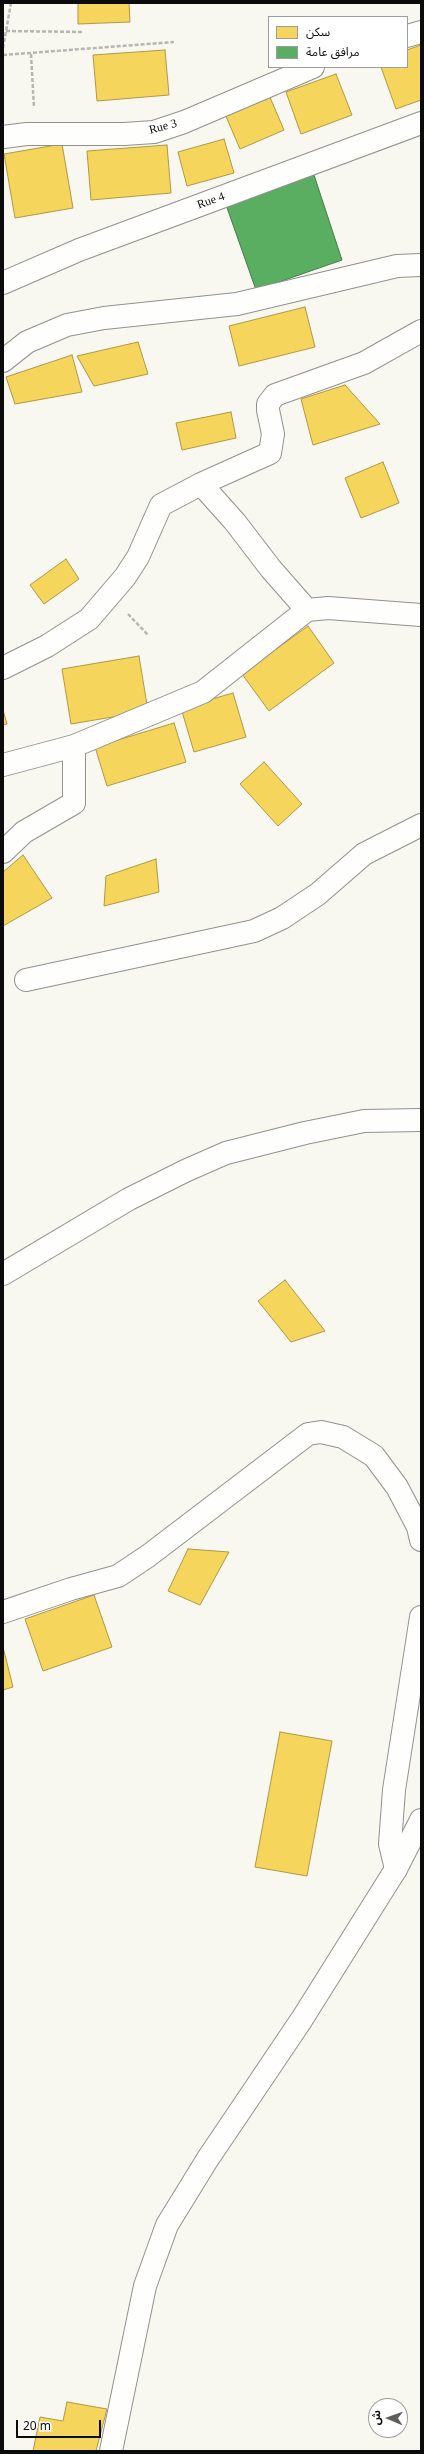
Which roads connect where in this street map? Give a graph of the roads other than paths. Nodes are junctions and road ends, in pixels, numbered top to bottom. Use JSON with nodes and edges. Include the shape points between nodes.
{"nodes":[{"id":1,"x":421,"y":32,"type":"edge"},
{"id":2,"x":408,"y":36,"type":"edge"},
{"id":3,"x":311,"y":68,"type":"edge"},
{"id":4,"x":421,"y":123,"type":"edge"},
{"id":5,"x":3,"y":138,"type":"edge"},
{"id":6,"x":421,"y":265,"type":"edge"},
{"id":7,"x":3,"y":283,"type":"edge"},
{"id":8,"x":421,"y":330,"type":"edge"},
{"id":9,"x":3,"y":361,"type":"edge"},
{"id":10,"x":201,"y":484,"type":"junction"},
{"id":11,"x":307,"y":610,"type":"junction"},
{"id":12,"x":421,"y":615,"type":"edge"},
{"id":13,"x":3,"y":668,"type":"edge"},
{"id":14,"x":74,"y":746,"type":"junction"},
{"id":15,"x":3,"y":765,"type":"edge"},
{"id":16,"x":421,"y":825,"type":"edge"},
{"id":17,"x":3,"y":852,"type":"edge"},
{"id":18,"x":26,"y":980,"type":"dead end"},
{"id":19,"x":421,"y":1120,"type":"edge"},
{"id":20,"x":3,"y":1274,"type":"edge"},
{"id":21,"x":421,"y":1540,"type":"edge"},
{"id":22,"x":3,"y":1612,"type":"edge"},
{"id":23,"x":421,"y":1617,"type":"edge"},
{"id":24,"x":421,"y":1820,"type":"edge"},
{"id":25,"x":396,"y":1869,"type":"junction"},
{"id":26,"x":111,"y":2451,"type":"edge"}],
"edges":[{"from":1,"to":2,"type":"street"},
{"from":3,"to":5,"type":"street","name":"Rue 3","via":[[184,122],[154,132],[27,134]]},
{"from":4,"to":7,"type":"street","name":"Rue 4","via":[[79,250]]},
{"from":6,"to":9,"type":"street","via":[[397,266],[237,304],[104,318],[67,325],[27,342]]},
{"from":8,"to":10,"type":"street","via":[[364,363],[275,395],[268,404],[273,434],[270,453]]},
{"from":10,"to":11,"type":"street"},
{"from":10,"to":13,"type":"street","via":[[161,505],[138,557],[111,596],[89,619],[47,646]]},
{"from":11,"to":12,"type":"street","via":[[328,608]]},
{"from":11,"to":14,"type":"street","via":[[203,692]]},
{"from":14,"to":15,"type":"street"},
{"from":14,"to":17,"type":"street","via":[[74,803],[24,832]]},
{"from":16,"to":18,"type":"street","via":[[364,854],[318,894],[282,918],[254,930]]},
{"from":19,"to":20,"type":"street","via":[[364,1121],[226,1153],[129,1199]]},
{"from":21,"to":22,"type":"street","via":[[418,1527],[397,1486],[374,1456],[343,1437],[321,1432],[308,1434],[118,1576]]},
{"from":23,"to":25,"type":"street","via":[[394,1790],[390,1844]]},
{"from":24,"to":25,"type":"street"},
{"from":25,"to":26,"type":"street","via":[[302,2019],[207,2160],[167,2225],[145,2286]]}]}
